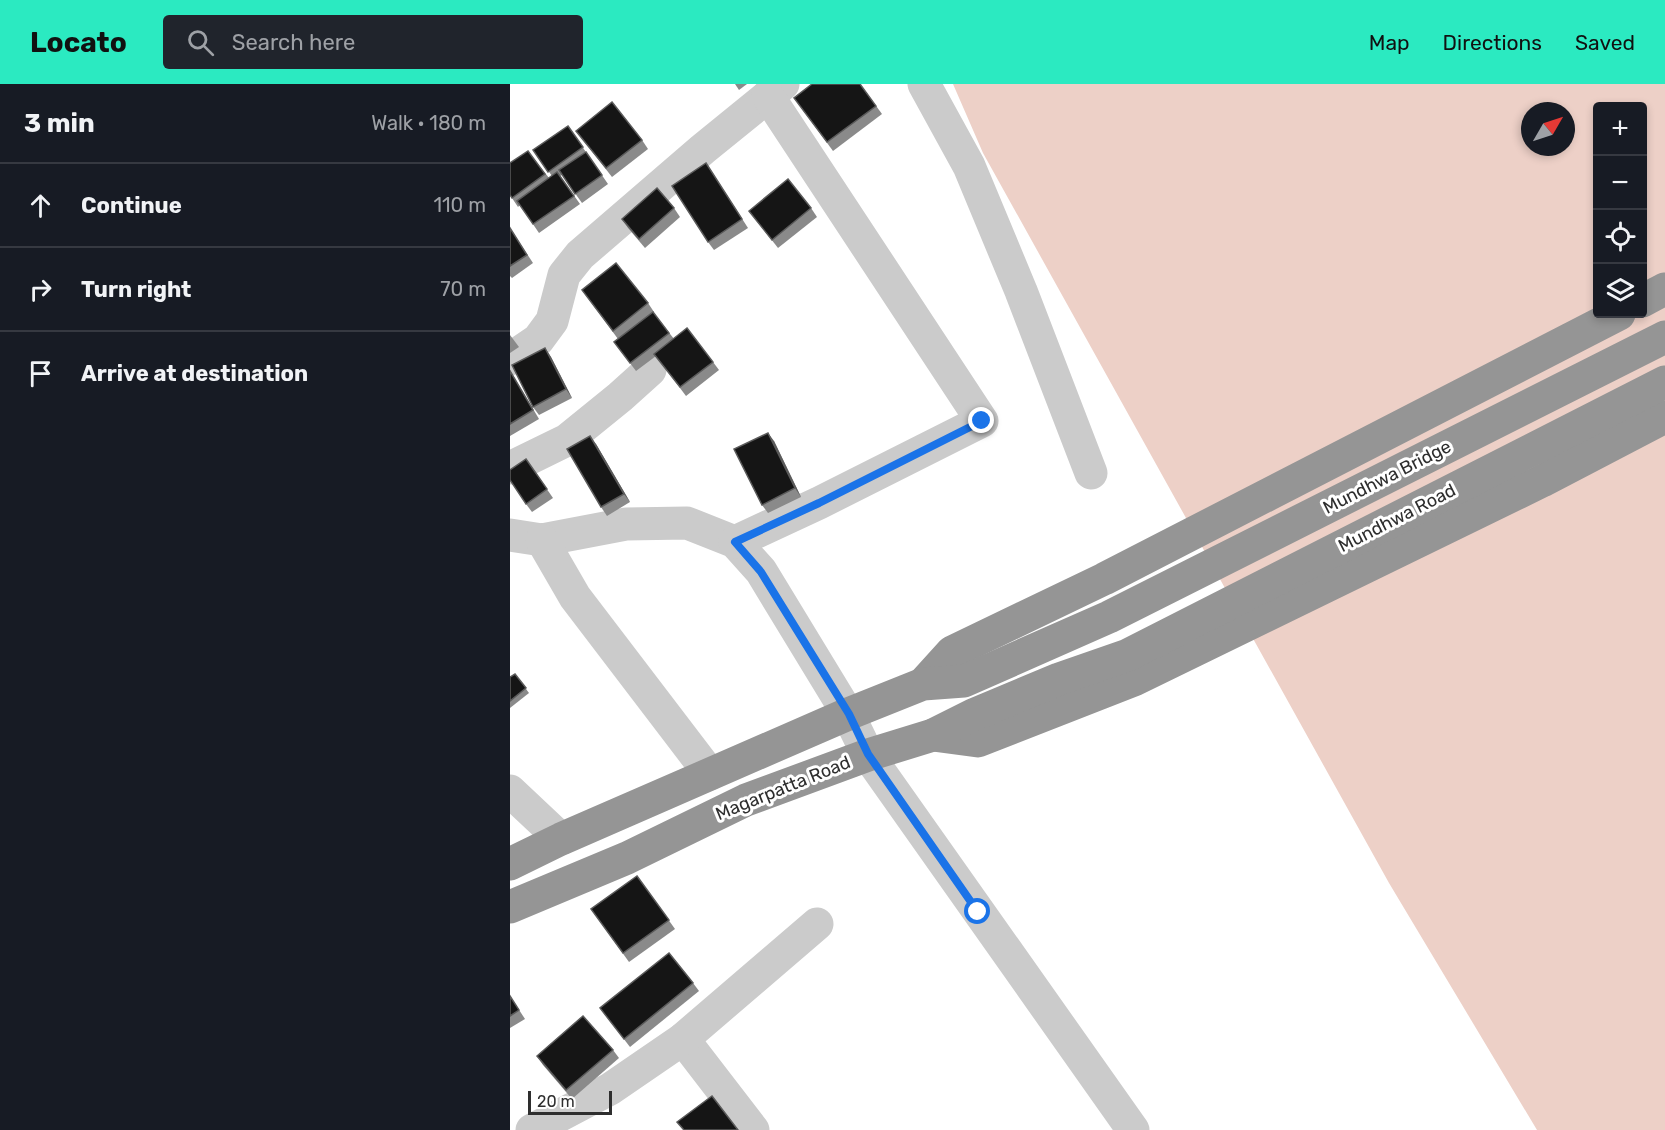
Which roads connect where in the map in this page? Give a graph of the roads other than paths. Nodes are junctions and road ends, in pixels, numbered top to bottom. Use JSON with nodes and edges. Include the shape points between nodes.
{"nodes":[{"id":1,"x":924,"y":84,"type":"edge"},
{"id":2,"x":776,"y":90,"type":"edge"},
{"id":3,"x":1665,"y":289,"type":"edge"},
{"id":4,"x":1647,"y":298,"type":"edge"},
{"id":5,"x":1611,"y":318,"type":"edge"},
{"id":6,"x":1665,"y":336,"type":"edge"},
{"id":7,"x":510,"y":359,"type":"edge"},
{"id":8,"x":650,"y":370,"type":"dead end"},
{"id":9,"x":1665,"y":382,"type":"edge"},
{"id":10,"x":1665,"y":417,"type":"edge"},
{"id":11,"x":510,"y":468,"type":"edge"},
{"id":12,"x":1091,"y":473,"type":"dead end"},
{"id":13,"x":510,"y":535,"type":"edge"},
{"id":14,"x":542,"y":540,"type":"junction"},
{"id":15,"x":735,"y":542,"type":"junction"},
{"id":16,"x":1131,"y":667,"type":"junction"},
{"id":17,"x":923,"y":684,"type":"junction"},
{"id":18,"x":849,"y":714,"type":"junction"},
{"id":19,"x":868,"y":754,"type":"junction"},
{"id":20,"x":710,"y":774,"type":"junction"},
{"id":21,"x":510,"y":791,"type":"edge"},
{"id":22,"x":561,"y":839,"type":"junction"},
{"id":23,"x":510,"y":864,"type":"edge"},
{"id":24,"x":510,"y":907,"type":"edge"},
{"id":25,"x":817,"y":924,"type":"dead end"},
{"id":26,"x":683,"y":1039,"type":"junction"},
{"id":27,"x":532,"y":1130,"type":"edge"},
{"id":28,"x":753,"y":1130,"type":"edge"},
{"id":29,"x":1133,"y":1130,"type":"edge"}],
"edges":[{"from":1,"to":12,"type":"street","via":[[969,166]]},
{"from":2,"to":7,"type":"street","via":[[580,255],[564,275],[552,321],[538,340]]},
{"from":2,"to":15,"type":"street","via":[[982,421]]},
{"from":3,"to":4,"type":"highway"},
{"from":5,"to":17,"type":"highway","via":[[1104,579],[952,652]]},
{"from":6,"to":17,"type":"highway","name":"Mundhwa Bridge","via":[[1108,617],[964,681]]},
{"from":8,"to":11,"type":"street","via":[[567,440]]},
{"from":9,"to":16,"type":"highway","name":"Mundhwa Road"},
{"from":10,"to":16,"type":"highway","via":[[1521,491]]},
{"from":13,"to":14,"type":"street"},
{"from":14,"to":15,"type":"street","via":[[626,524],[687,522]]},
{"from":14,"to":20,"type":"street","via":[[575,597]]},
{"from":15,"to":18,"type":"street","via":[[761,572]]},
{"from":16,"to":19,"type":"highway","name":"Magarpatta Road","via":[[1038,688],[933,735]]},
{"from":17,"to":18,"type":"highway"},
{"from":18,"to":19,"type":"street"},
{"from":18,"to":20,"type":"highway"},
{"from":19,"to":24,"type":"highway","name":"Magarpatta Road","via":[[746,800],[627,858]]},
{"from":19,"to":29,"type":"street"},
{"from":20,"to":22,"type":"highway"},
{"from":21,"to":22,"type":"street"},
{"from":22,"to":23,"type":"highway"},
{"from":25,"to":26,"type":"street"},
{"from":26,"to":27,"type":"street","via":[[610,1089]]},
{"from":26,"to":28,"type":"street"}]}
